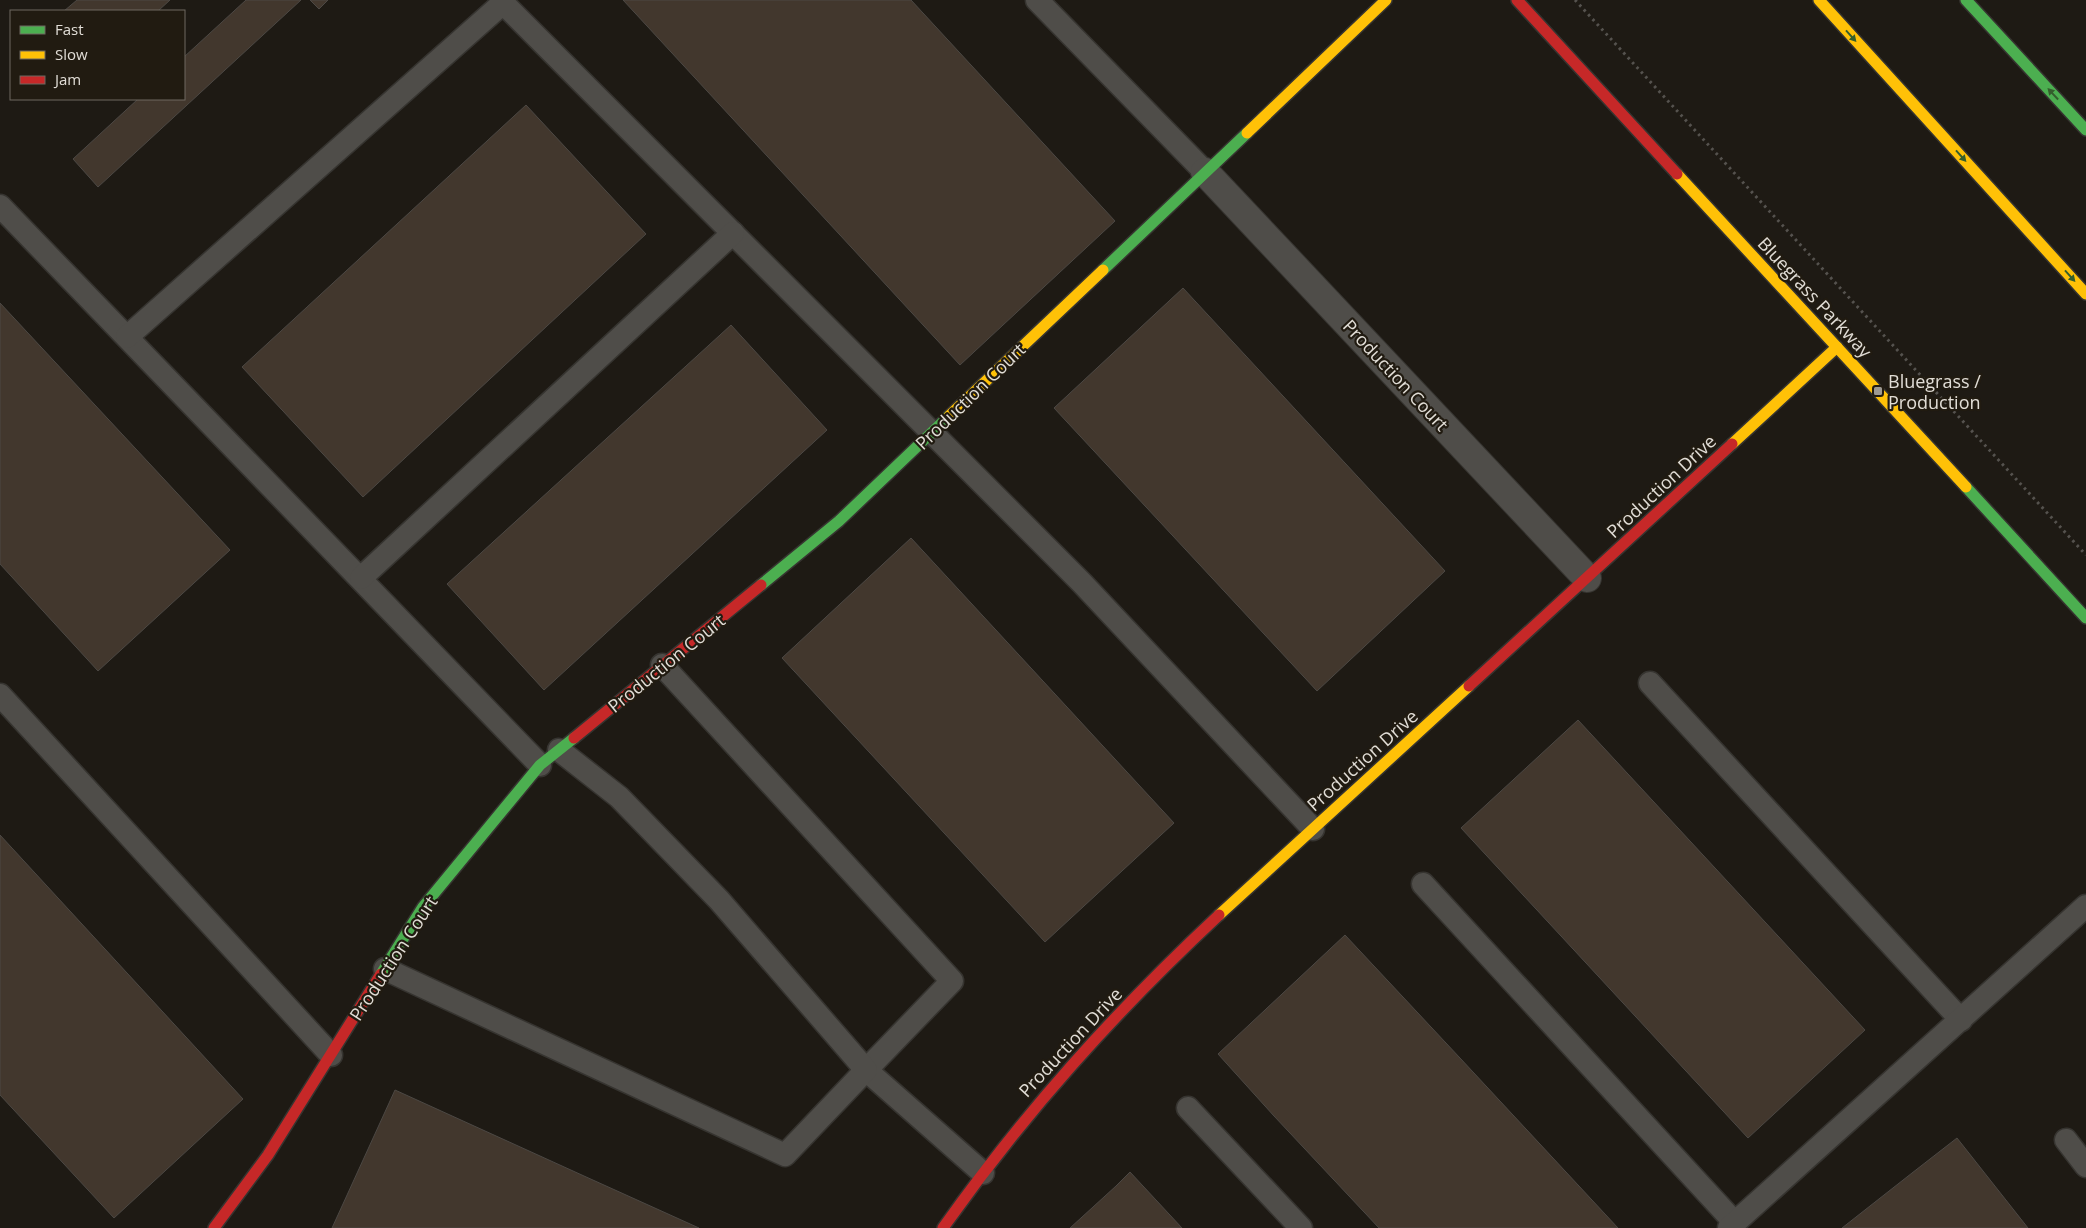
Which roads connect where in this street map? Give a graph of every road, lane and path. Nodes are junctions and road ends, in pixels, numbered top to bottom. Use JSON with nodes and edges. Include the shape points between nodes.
{"nodes":[{"id":1,"x":1037,"y":0,"type":"edge"},
{"id":2,"x":1386,"y":0,"type":"edge"},
{"id":3,"x":1517,"y":0,"type":"edge"},
{"id":4,"x":1574,"y":0,"type":"edge"},
{"id":5,"x":1819,"y":0,"type":"edge"},
{"id":6,"x":1966,"y":0,"type":"edge"},
{"id":7,"x":504,"y":1,"type":"edge"},
{"id":8,"x":2086,"y":130,"type":"edge"},
{"id":9,"x":1205,"y":172,"type":"junction"},
{"id":10,"x":0,"y":206,"type":"edge"},
{"id":11,"x":734,"y":233,"type":"junction"},
{"id":12,"x":2086,"y":294,"type":"edge"},
{"id":13,"x":127,"y":337,"type":"junction"},
{"id":14,"x":1837,"y":347,"type":"junction"},
{"id":15,"x":932,"y":433,"type":"junction"},
{"id":16,"x":2086,"y":555,"type":"edge"},
{"id":17,"x":360,"y":578,"type":"junction"},
{"id":18,"x":1587,"y":578,"type":"junction"},
{"id":19,"x":2086,"y":618,"type":"edge"},
{"id":20,"x":662,"y":666,"type":"junction"},
{"id":21,"x":1650,"y":683,"type":"dead end"},
{"id":22,"x":0,"y":695,"type":"edge"},
{"id":23,"x":559,"y":750,"type":"junction"},
{"id":24,"x":540,"y":766,"type":"junction"},
{"id":25,"x":1313,"y":829,"type":"junction"},
{"id":26,"x":1423,"y":884,"type":"dead end"},
{"id":27,"x":2086,"y":906,"type":"edge"},
{"id":28,"x":385,"y":969,"type":"junction"},
{"id":29,"x":1961,"y":1020,"type":"junction"},
{"id":30,"x":331,"y":1055,"type":"junction"},
{"id":31,"x":866,"y":1070,"type":"junction"},
{"id":32,"x":1188,"y":1108,"type":"dead end"},
{"id":33,"x":2066,"y":1140,"type":"dead end"},
{"id":34,"x":2086,"y":1166,"type":"edge"},
{"id":35,"x":983,"y":1174,"type":"junction"},
{"id":36,"x":1732,"y":1225,"type":"edge"},
{"id":37,"x":214,"y":1228,"type":"edge"},
{"id":38,"x":943,"y":1228,"type":"edge"},
{"id":39,"x":1301,"y":1228,"type":"edge"}],
"edges":[{"from":1,"to":9,"type":"lane"},
{"from":2,"to":9,"type":"main road","name":"Production Court"},
{"from":3,"to":14,"type":"main road","name":"Bluegrass Parkway"},
{"from":4,"to":16,"type":"path"},
{"from":5,"to":12,"type":"main road","one_way":true},
{"from":8,"to":6,"type":"main road","one_way":true},
{"from":7,"to":11,"type":"lane"},
{"from":7,"to":13,"type":"lane"},
{"from":9,"to":15,"type":"main road","name":"Production Court"},
{"from":9,"to":18,"type":"street","name":"Production Court"},
{"from":10,"to":13,"type":"lane"},
{"from":11,"to":15,"type":"lane"},
{"from":11,"to":17,"type":"lane"},
{"from":13,"to":17,"type":"lane"},
{"from":14,"to":18,"type":"main road","name":"Production Drive"},
{"from":14,"to":19,"type":"main road","name":"Bluegrass Parkway"},
{"from":15,"to":20,"type":"main road","name":"Production Court","via":[[839,521]]},
{"from":15,"to":25,"type":"lane","via":[[1082,583]]},
{"from":17,"to":24,"type":"lane"},
{"from":18,"to":25,"type":"main road","name":"Production Drive"},
{"from":20,"to":23,"type":"main road","name":"Production Court"},
{"from":20,"to":31,"type":"lane","via":[[952,981]]},
{"from":21,"to":29,"type":"lane"},
{"from":22,"to":30,"type":"lane"},
{"from":23,"to":24,"type":"main road","name":"Production Court"},
{"from":23,"to":31,"type":"lane","via":[[619,797],[719,900]]},
{"from":24,"to":28,"type":"main road","name":"Production Court","via":[[423,907]]},
{"from":25,"to":35,"type":"main road","name":"Production Drive","via":[[1090,1042],[1027,1113]]},
{"from":26,"to":36,"type":"lane"},
{"from":27,"to":29,"type":"lane"},
{"from":28,"to":30,"type":"main road","name":"Production Court"},
{"from":28,"to":31,"type":"lane","via":[[784,1155]]},
{"from":29,"to":36,"type":"lane"},
{"from":30,"to":37,"type":"main road","name":"Production Court","via":[[268,1155]]},
{"from":31,"to":35,"type":"lane"},
{"from":32,"to":39,"type":"lane"},
{"from":33,"to":34,"type":"lane"},
{"from":35,"to":38,"type":"main road","name":"Production Drive"}]}
